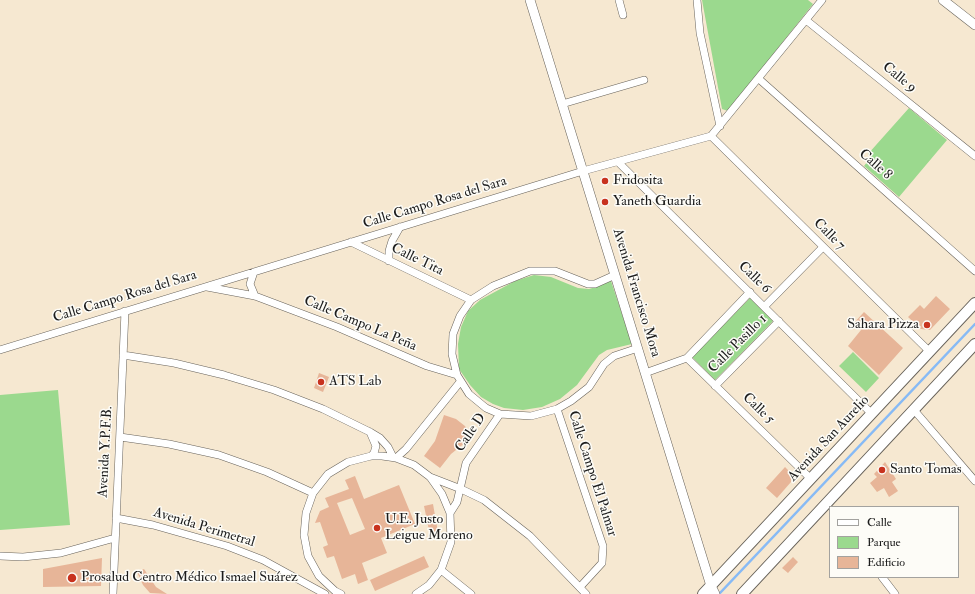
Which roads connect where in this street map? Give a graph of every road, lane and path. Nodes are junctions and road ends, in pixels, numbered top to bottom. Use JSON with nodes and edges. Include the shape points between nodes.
{"nodes":[{"id":1,"x":530,"y":0,"type":"edge"},
{"id":2,"x":619,"y":0,"type":"edge"},
{"id":3,"x":697,"y":0,"type":"edge"},
{"id":4,"x":822,"y":0,"type":"edge"},
{"id":5,"x":943,"y":0,"type":"edge"},
{"id":6,"x":623,"y":15,"type":"dead end"},
{"id":7,"x":806,"y":20,"type":"junction"},
{"id":8,"x":975,"y":25,"type":"edge"},
{"id":9,"x":759,"y":79,"type":"junction"},
{"id":10,"x":644,"y":80,"type":"dead end"},
{"id":11,"x":562,"y":104,"type":"junction"},
{"id":12,"x":720,"y":126,"type":"junction"},
{"id":13,"x":711,"y":136,"type":"junction"},
{"id":14,"x":975,"y":156,"type":"edge"},
{"id":15,"x":618,"y":162,"type":"junction"},
{"id":16,"x":583,"y":171,"type":"junction"},
{"id":17,"x":400,"y":228,"type":"junction"},
{"id":18,"x":351,"y":242,"type":"junction"},
{"id":19,"x":823,"y":248,"type":"junction"},
{"id":20,"x":389,"y":261,"type":"junction"},
{"id":21,"x":975,"y":271,"type":"edge"},
{"id":22,"x":254,"y":272,"type":"junction"},
{"id":23,"x":615,"y":275,"type":"junction"},
{"id":24,"x":204,"y":286,"type":"junction"},
{"id":25,"x":750,"y":292,"type":"junction"},
{"id":26,"x":255,"y":296,"type":"junction"},
{"id":27,"x":471,"y":300,"type":"junction"},
{"id":28,"x":975,"y":303,"type":"edge"},
{"id":29,"x":765,"y":306,"type":"junction"},
{"id":30,"x":125,"y":311,"type":"junction"},
{"id":31,"x":779,"y":320,"type":"junction"},
{"id":32,"x":975,"y":344,"type":"edge"},
{"id":33,"x":638,"y":348,"type":"junction"},
{"id":34,"x":0,"y":350,"type":"edge"},
{"id":35,"x":929,"y":351,"type":"junction"},
{"id":36,"x":123,"y":355,"type":"junction"},
{"id":37,"x":687,"y":358,"type":"junction"},
{"id":38,"x":646,"y":372,"type":"junction"},
{"id":39,"x":458,"y":378,"type":"junction"},
{"id":40,"x":715,"y":386,"type":"junction"},
{"id":41,"x":557,"y":409,"type":"junction"},
{"id":42,"x":914,"y":410,"type":"junction"},
{"id":43,"x":500,"y":414,"type":"junction"},
{"id":44,"x":872,"y":414,"type":"junction"},
{"id":45,"x":370,"y":432,"type":"junction"},
{"id":46,"x":120,"y":437,"type":"junction"},
{"id":47,"x":371,"y":456,"type":"junction"},
{"id":48,"x":394,"y":458,"type":"junction"},
{"id":49,"x":430,"y":477,"type":"junction"},
{"id":50,"x":810,"y":478,"type":"junction"},
{"id":51,"x":975,"y":481,"type":"edge"},
{"id":52,"x":461,"y":488,"type":"junction"},
{"id":53,"x":313,"y":493,"type":"junction"},
{"id":54,"x":829,"y":504,"type":"edge"},
{"id":55,"x":450,"y":513,"type":"junction"},
{"id":56,"x":116,"y":518,"type":"junction"},
{"id":57,"x":115,"y":538,"type":"junction"},
{"id":58,"x":0,"y":556,"type":"edge"},
{"id":59,"x":441,"y":570,"type":"junction"},
{"id":60,"x":883,"y":578,"type":"edge"},
{"id":61,"x":580,"y":587,"type":"junction"},
{"id":62,"x":714,"y":591,"type":"edge"},
{"id":63,"x":336,"y":593,"type":"edge"},
{"id":64,"x":745,"y":593,"type":"edge"},
{"id":65,"x":113,"y":594,"type":"edge"},
{"id":66,"x":325,"y":594,"type":"edge"},
{"id":67,"x":416,"y":594,"type":"edge"},
{"id":68,"x":471,"y":594,"type":"edge"},
{"id":69,"x":586,"y":594,"type":"edge"},
{"id":70,"x":703,"y":594,"type":"edge"},
{"id":71,"x":895,"y":594,"type":"edge"}],
"edges":[{"from":1,"to":11,"type":"street","name":"Avenida Francisco Mora"},
{"from":2,"to":6,"type":"street"},
{"from":3,"to":12,"type":"street","via":[[700,34]]},
{"from":4,"to":7,"type":"street"},
{"from":5,"to":8,"type":"street"},
{"from":7,"to":9,"type":"street"},
{"from":7,"to":14,"type":"street","name":"Calle 9"},
{"from":9,"to":12,"type":"street"},
{"from":9,"to":21,"type":"street","name":"Calle 8"},
{"from":10,"to":11,"type":"street"},
{"from":11,"to":16,"type":"street","name":"Avenida Francisco Mora"},
{"from":12,"to":13,"type":"street"},
{"from":13,"to":15,"type":"street","name":"Calle Campo Rosa del Sara"},
{"from":13,"to":19,"type":"street","name":"Calle 7"},
{"from":15,"to":16,"type":"street","name":"Calle Campo Rosa del Sara"},
{"from":15,"to":25,"type":"street","name":"Calle 6"},
{"from":16,"to":17,"type":"street","name":"Calle Campo Rosa del Sara"},
{"from":16,"to":23,"type":"street","name":"Avenida Francisco Mora"},
{"from":17,"to":18,"type":"street","name":"Calle Campo Rosa del Sara"},
{"from":17,"to":20,"type":"street","via":[[390,246]]},
{"from":18,"to":20,"type":"street","name":"Calle Tita"},
{"from":18,"to":22,"type":"street","name":"Calle Campo Rosa del Sara"},
{"from":19,"to":29,"type":"street","name":"Calle Pasillo 1"},
{"from":19,"to":35,"type":"street","name":"Calle 7"},
{"from":20,"to":27,"type":"street","name":"Calle Tita"},
{"from":22,"to":24,"type":"street","name":"Calle Campo Rosa del Sara"},
{"from":22,"to":26,"type":"street","via":[[250,284]]},
{"from":23,"to":27,"type":"street","via":[[595,284],[588,284],[555,271],[530,271],[493,286]]},
{"from":23,"to":33,"type":"street","name":"Avenida Francisco Mora"},
{"from":24,"to":26,"type":"street","name":"Calle Campo La Peña"},
{"from":24,"to":30,"type":"street","name":"Calle Campo Rosa del Sara"},
{"from":25,"to":29,"type":"street","name":"Calle 6"},
{"from":25,"to":37,"type":"street","name":"Calle Pasillo 1"},
{"from":26,"to":39,"type":"street","name":"Calle Campo La Peña"},
{"from":27,"to":39,"type":"street","via":[[460,316],[453,334],[452,354]]},
{"from":28,"to":35,"type":"main road","name":"Avenida San Aurelio"},
{"from":29,"to":31,"type":"street","name":"Calle 6"},
{"from":30,"to":34,"type":"street","name":"Calle Campo Rosa del Sara"},
{"from":30,"to":36,"type":"street","name":"Avenida Y.P.F.B."},
{"from":31,"to":40,"type":"street","name":"Calle Pasillo 1"},
{"from":31,"to":44,"type":"street","name":"Calle 6"},
{"from":32,"to":42,"type":"main road"},
{"from":33,"to":38,"type":"street","name":"Avenida Francisco Mora"},
{"from":33,"to":41,"type":"street","via":[[614,356],[604,364],[589,387]]},
{"from":35,"to":44,"type":"main road","name":"Avenida San Aurelio"},
{"from":36,"to":45,"type":"street","via":[[174,363],[274,390],[323,409]]},
{"from":36,"to":46,"type":"street","name":"Avenida Y.P.F.B."},
{"from":37,"to":38,"type":"street","name":"Calle Pasillo 1"},
{"from":37,"to":40,"type":"street","name":"Calle 5"},
{"from":38,"to":62,"type":"street","name":"Avenida Francisco Mora"},
{"from":39,"to":43,"type":"street","via":[[469,394],[486,408]]},
{"from":39,"to":48,"type":"street","via":[[406,449]]},
{"from":40,"to":50,"type":"street","name":"Calle 5"},
{"from":41,"to":43,"type":"street","via":[[531,416]]},
{"from":41,"to":61,"type":"street","name":"Calle Campo El Palmar","via":[[603,546],[602,564]]},
{"from":42,"to":51,"type":"street"},
{"from":42,"to":54,"type":"main road"},
{"from":43,"to":52,"type":"street","name":"Calle D","via":[[466,463]]},
{"from":44,"to":50,"type":"main road","name":"Avenida San Aurelio"},
{"from":45,"to":47,"type":"street","via":[[376,446]]},
{"from":45,"to":48,"type":"street","via":[[384,442]]},
{"from":46,"to":53,"type":"street","via":[[219,455],[267,472]]},
{"from":46,"to":56,"type":"street","name":"Avenida Y.P.F.B."},
{"from":47,"to":48,"type":"street"},
{"from":47,"to":53,"type":"street","via":[[348,462],[328,474]]},
{"from":48,"to":49,"type":"street","via":[[414,465]]},
{"from":49,"to":52,"type":"street"},
{"from":49,"to":55,"type":"street","via":[[442,494]]},
{"from":50,"to":62,"type":"main road","name":"Avenida San Aurelio"},
{"from":52,"to":55,"type":"street","name":"Calle D"},
{"from":52,"to":61,"type":"street","via":[[484,500],[530,536]]},
{"from":53,"to":63,"type":"street","via":[[306,513],[304,535],[308,556],[319,576]]},
{"from":54,"to":64,"type":"main road"},
{"from":55,"to":59,"type":"street","via":[[451,542]]},
{"from":56,"to":57,"type":"street","name":"Avenida Y.P.F.B."},
{"from":56,"to":66,"type":"street","name":"Avenida Perimetral","via":[[153,525],[227,546],[263,560]]},
{"from":57,"to":58,"type":"street","via":[[61,552],[23,557]]},
{"from":57,"to":65,"type":"street","name":"Avenida Y.P.F.B."},
{"from":59,"to":67,"type":"street","via":[[429,585]]},
{"from":59,"to":68,"type":"street"},
{"from":60,"to":71,"type":"street"},
{"from":61,"to":69,"type":"street"},
{"from":62,"to":70,"type":"main road","name":"Avenida San Aurelio"}]}
